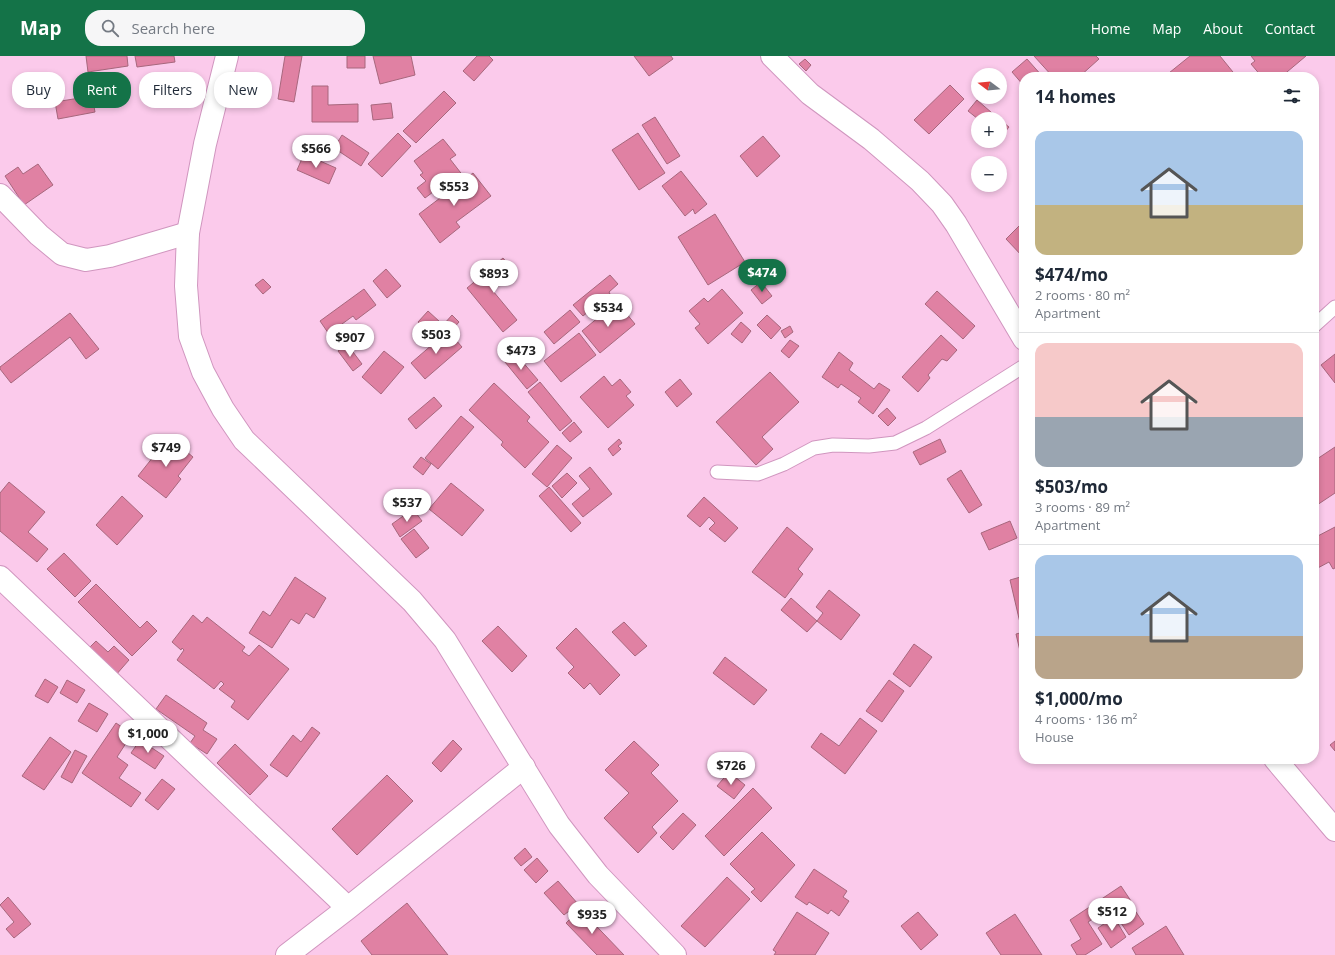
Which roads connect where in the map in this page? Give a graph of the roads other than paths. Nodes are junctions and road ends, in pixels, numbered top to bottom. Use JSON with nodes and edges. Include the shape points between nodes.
{"nodes":[{"id":1,"x":227,"y":56,"type":"edge"},
{"id":2,"x":772,"y":56,"type":"edge"},
{"id":3,"x":0,"y":195,"type":"edge"},
{"id":4,"x":188,"y":233,"type":"junction"},
{"id":5,"x":1335,"y":307,"type":"edge"},
{"id":6,"x":1319,"y":321,"type":"edge"},
{"id":7,"x":1019,"y":330,"type":"edge"},
{"id":8,"x":1019,"y":369,"type":"edge"},
{"id":9,"x":717,"y":472,"type":"dead end"},
{"id":10,"x":0,"y":578,"type":"edge"},
{"id":11,"x":1279,"y":764,"type":"edge"},
{"id":12,"x":524,"y":767,"type":"junction"},
{"id":13,"x":1335,"y":830,"type":"edge"},
{"id":14,"x":348,"y":908,"type":"junction"},
{"id":15,"x":287,"y":955,"type":"edge"},
{"id":16,"x":675,"y":955,"type":"edge"}],
"edges":[{"from":1,"to":4,"type":"street","via":[[205,144]]},
{"from":2,"to":7,"type":"street","via":[[810,94],[871,139],[920,181],[942,204]]},
{"from":3,"to":4,"type":"street","via":[[39,235],[62,254],[86,260],[110,256]]},
{"from":4,"to":12,"type":"street","via":[[186,286],[190,336],[203,372],[222,409],[244,440],[428,619],[445,640]]},
{"from":5,"to":6,"type":"lane"},
{"from":8,"to":9,"type":"lane","via":[[926,428],[895,443],[814,448],[758,474]]},
{"from":10,"to":14,"type":"street"},
{"from":11,"to":13,"type":"street"},
{"from":12,"to":14,"type":"street"},
{"from":12,"to":16,"type":"street","via":[[559,825],[598,875]]},
{"from":14,"to":15,"type":"street"}]}
